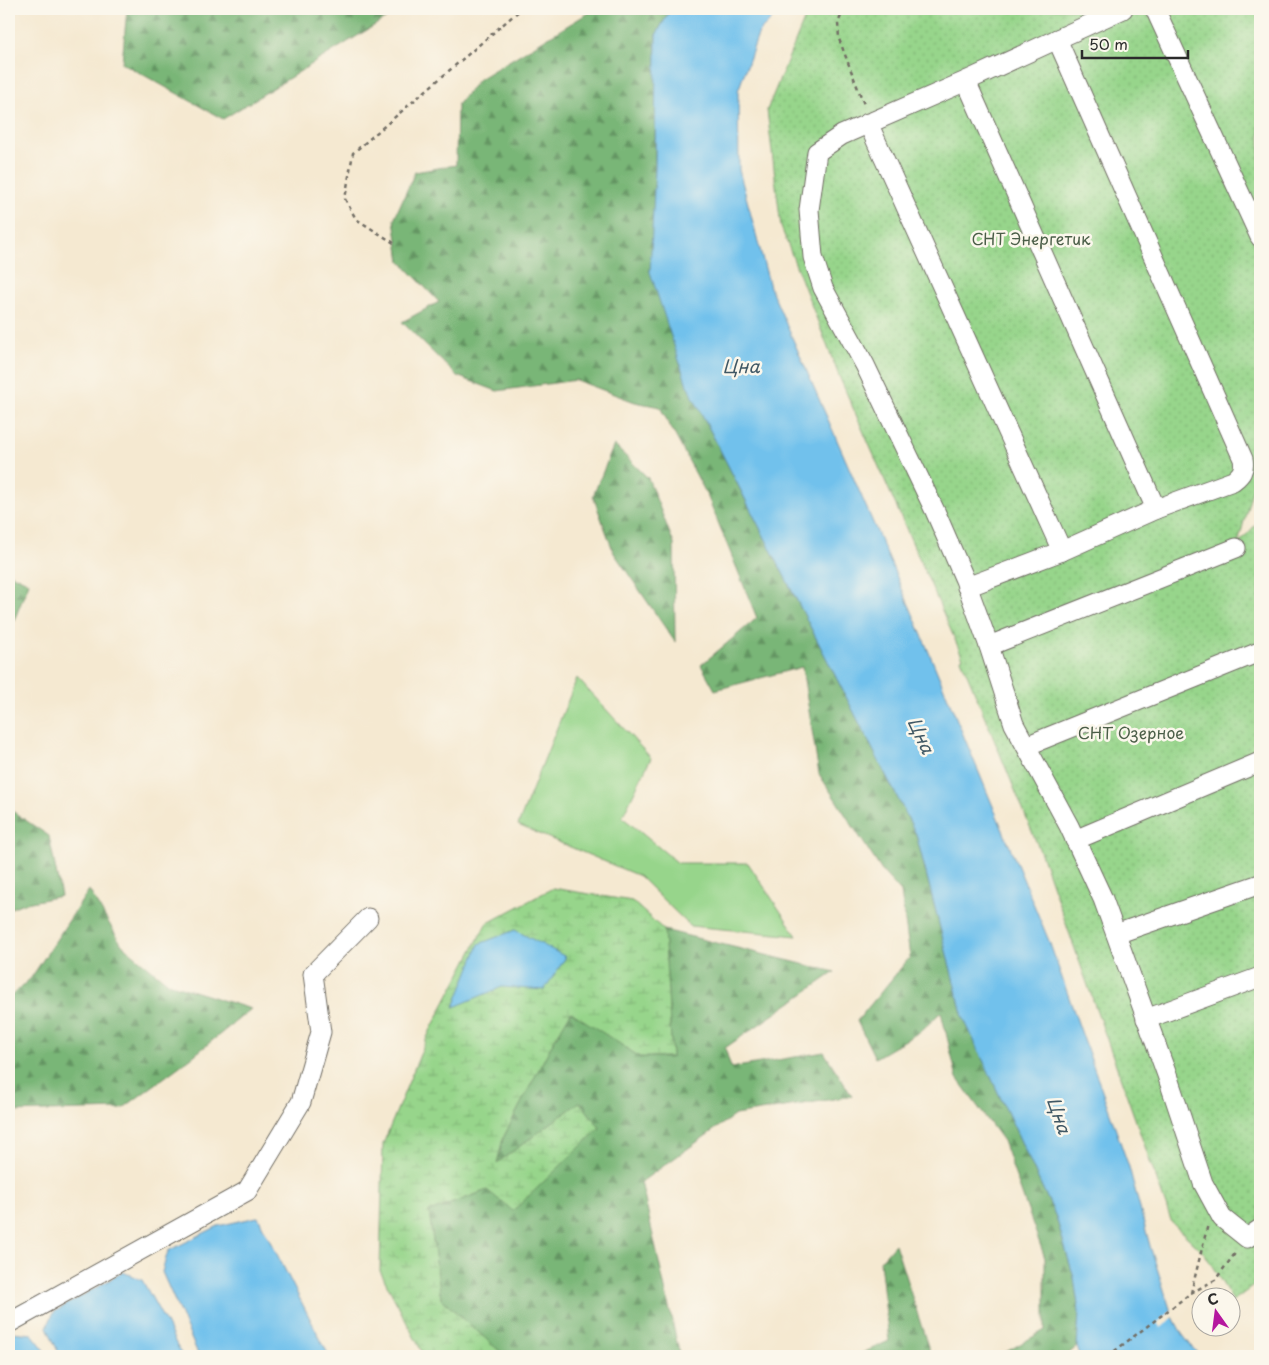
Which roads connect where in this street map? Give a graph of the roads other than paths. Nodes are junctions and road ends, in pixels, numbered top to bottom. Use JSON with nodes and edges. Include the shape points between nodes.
{"nodes":[{"id":1,"x":1123,"y":9,"type":"edge"},
{"id":2,"x":1155,"y":9,"type":"edge"},
{"id":3,"x":1057,"y":39,"type":"junction"},
{"id":4,"x":966,"y":81,"type":"junction"},
{"id":5,"x":868,"y":123,"type":"junction"},
{"id":6,"x":1260,"y":237,"type":"edge"},
{"id":7,"x":1156,"y":509,"type":"junction"},
{"id":8,"x":1236,"y":548,"type":"dead end"},
{"id":9,"x":1062,"y":551,"type":"junction"},
{"id":10,"x":967,"y":587,"type":"junction"},
{"id":11,"x":989,"y":646,"type":"junction"},
{"id":12,"x":1259,"y":652,"type":"dead end"},
{"id":13,"x":1026,"y":746,"type":"junction"},
{"id":14,"x":1260,"y":762,"type":"edge"},
{"id":15,"x":1075,"y":840,"type":"junction"},
{"id":16,"x":1260,"y":884,"type":"edge"},
{"id":17,"x":368,"y":918,"type":"dead end"},
{"id":18,"x":1116,"y":934,"type":"junction"},
{"id":19,"x":1260,"y":977,"type":"edge"},
{"id":20,"x":1146,"y":1018,"type":"junction"},
{"id":21,"x":1254,"y":1233,"type":"edge"},
{"id":22,"x":9,"y":1323,"type":"edge"}],
"edges":[{"from":1,"to":3,"type":"lane"},
{"from":2,"to":6,"type":"lane"},
{"from":3,"to":4,"type":"lane"},
{"from":3,"to":7,"type":"lane","via":[[1243,459],[1241,475],[1233,481]]},
{"from":4,"to":5,"type":"lane"},
{"from":4,"to":7,"type":"lane"},
{"from":5,"to":9,"type":"lane"},
{"from":5,"to":10,"type":"lane","via":[[817,152],[810,210],[813,257],[823,288],[865,365],[935,511]]},
{"from":7,"to":9,"type":"lane"},
{"from":8,"to":11,"type":"lane"},
{"from":9,"to":10,"type":"lane"},
{"from":10,"to":11,"type":"lane"},
{"from":11,"to":13,"type":"lane","via":[[1014,724]]},
{"from":12,"to":13,"type":"lane"},
{"from":13,"to":15,"type":"lane"},
{"from":14,"to":15,"type":"lane"},
{"from":15,"to":18,"type":"lane"},
{"from":16,"to":18,"type":"lane"},
{"from":17,"to":22,"type":"lane","via":[[313,974],[321,1032],[301,1102],[247,1191]]},
{"from":18,"to":20,"type":"lane"},
{"from":19,"to":20,"type":"lane"},
{"from":20,"to":21,"type":"lane","via":[[1203,1183],[1214,1206],[1222,1218]]}]}
